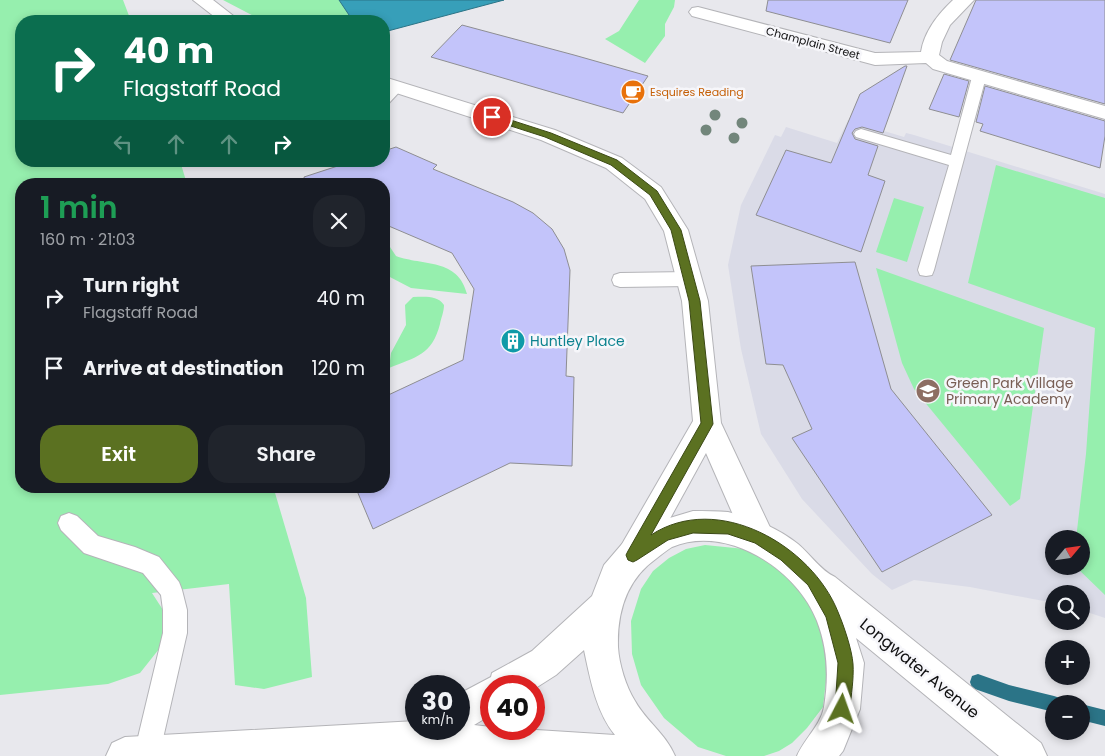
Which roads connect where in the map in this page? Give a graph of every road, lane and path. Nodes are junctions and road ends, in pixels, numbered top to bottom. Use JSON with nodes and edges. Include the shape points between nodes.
{"nodes":[{"id":1,"x":202,"y":0,"type":"edge"},
{"id":2,"x":965,"y":0,"type":"edge"},
{"id":3,"x":698,"y":12,"type":"dead end"},
{"id":4,"x":223,"y":15,"type":"edge"},
{"id":5,"x":930,"y":57,"type":"junction"},
{"id":6,"x":979,"y":76,"type":"junction"},
{"id":7,"x":390,"y":91,"type":"edge"},
{"id":8,"x":1105,"y":113,"type":"edge"},
{"id":9,"x":861,"y":134,"type":"dead end"},
{"id":10,"x":957,"y":162,"type":"junction"},
{"id":11,"x":926,"y":270,"type":"dead end"},
{"id":12,"x":689,"y":279,"type":"junction"},
{"id":13,"x":620,"y":280,"type":"dead end"},
{"id":14,"x":707,"y":424,"type":"junction"},
{"id":15,"x":69,"y":523,"type":"dead end"},
{"id":16,"x":759,"y":538,"type":"junction"},
{"id":17,"x":633,"y":555,"type":"junction"},
{"id":18,"x":812,"y":580,"type":"junction"},
{"id":19,"x":604,"y":608,"type":"junction"},
{"id":20,"x":524,"y":675,"type":"edge"},
{"id":21,"x":405,"y":736,"type":"edge"},
{"id":22,"x":470,"y":739,"type":"edge"},
{"id":23,"x":152,"y":755,"type":"edge"},
{"id":24,"x":640,"y":756,"type":"edge"},
{"id":25,"x":656,"y":756,"type":"edge"},
{"id":26,"x":816,"y":756,"type":"edge"},
{"id":27,"x":1028,"y":756,"type":"edge"}],
"edges":[{"from":1,"to":4,"type":"street"},
{"from":2,"to":5,"type":"street","via":[[947,15],[930,50]]},
{"from":3,"to":5,"type":"street","name":"Champlain Street","via":[[875,59]]},
{"from":5,"to":6,"type":"street","name":"Champlain Street","via":[[940,65]]},
{"from":6,"to":8,"type":"street","name":"Champlain Street"},
{"from":6,"to":10,"type":"lane"},
{"from":7,"to":12,"type":"street","via":[[548,135],[614,162],[653,193],[676,230]]},
{"from":9,"to":10,"type":"lane"},
{"from":10,"to":11,"type":"lane"},
{"from":12,"to":13,"type":"lane"},
{"from":12,"to":14,"type":"street","via":[[695,301]]},
{"from":14,"to":16,"type":"street"},
{"from":14,"to":17,"type":"street"},
{"from":15,"to":23,"type":"lane","via":[[92,545],[151,565],[172,590],[175,633]]},
{"from":16,"to":17,"type":"street","via":[[728,528],[693,526],[664,534]]},
{"from":16,"to":18,"type":"street","via":[[786,555]]},
{"from":17,"to":19,"type":"street","via":[[616,577]]},
{"from":18,"to":26,"type":"street","via":[[832,614],[846,663],[842,709],[830,738]]},
{"from":18,"to":27,"type":"street","name":"Longwater Avenue"},
{"from":19,"to":20,"type":"street","via":[[544,663]]},
{"from":19,"to":25,"type":"street","via":[[601,648],[608,681],[622,715]]},
{"from":21,"to":23,"type":"street"},
{"from":22,"to":24,"type":"street"}]}
